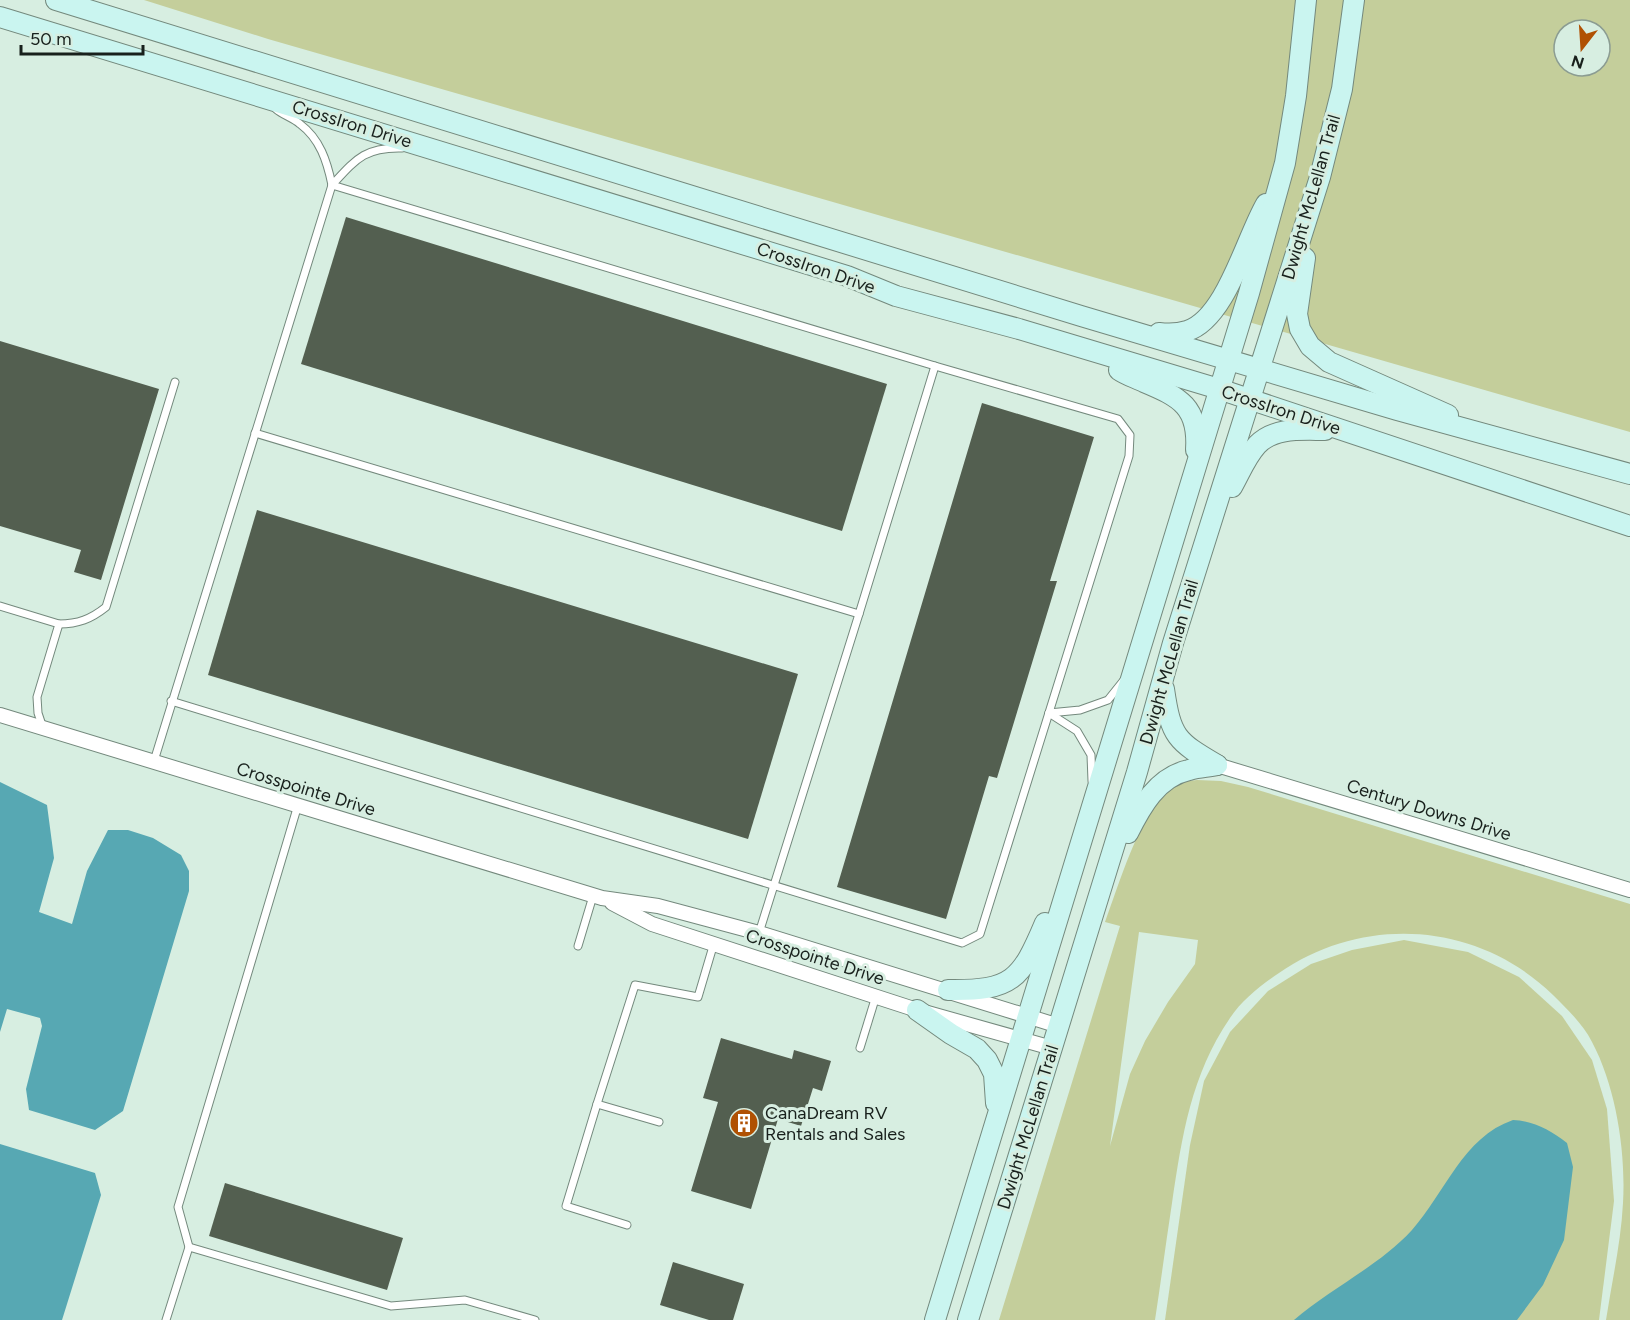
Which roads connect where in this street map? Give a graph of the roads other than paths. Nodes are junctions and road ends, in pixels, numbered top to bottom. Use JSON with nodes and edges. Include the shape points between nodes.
{"nodes":[{"id":1,"x":56,"y":0,"type":"edge"},
{"id":2,"x":1306,"y":0,"type":"edge"},
{"id":3,"x":1354,"y":0,"type":"edge"},
{"id":4,"x":0,"y":17,"type":"edge"},
{"id":5,"x":264,"y":97,"type":"junction"},
{"id":6,"x":434,"y":149,"type":"junction"},
{"id":7,"x":1320,"y":177,"type":"junction"},
{"id":8,"x":1281,"y":179,"type":"junction"},
{"id":9,"x":332,"y":185,"type":"junction"},
{"id":10,"x":1141,"y":333,"type":"junction"},
{"id":11,"x":1101,"y":354,"type":"junction"},
{"id":12,"x":1228,"y":359,"type":"junction"},
{"id":13,"x":935,"y":366,"type":"junction"},
{"id":14,"x":1259,"y":369,"type":"junction"},
{"id":15,"x":175,"y":382,"type":"dead end"},
{"id":16,"x":1219,"y":390,"type":"junction"},
{"id":17,"x":1250,"y":400,"type":"junction"},
{"id":18,"x":1342,"y":429,"type":"junction"},
{"id":19,"x":255,"y":433,"type":"junction"},
{"id":20,"x":1490,"y":436,"type":"junction"},
{"id":21,"x":1194,"y":474,"type":"junction"},
{"id":22,"x":1630,"y":474,"type":"edge"},
{"id":23,"x":1212,"y":520,"type":"junction"},
{"id":24,"x":1630,"y":526,"type":"edge"},
{"id":25,"x":0,"y":606,"type":"edge"},
{"id":26,"x":858,"y":614,"type":"junction"},
{"id":27,"x":59,"y":624,"type":"junction"},
{"id":28,"x":1134,"y":666,"type":"junction"},
{"id":29,"x":1163,"y":683,"type":"junction"},
{"id":30,"x":171,"y":701,"type":"junction"},
{"id":31,"x":1048,"y":713,"type":"junction"},
{"id":32,"x":0,"y":715,"type":"edge"},
{"id":33,"x":43,"y":728,"type":"junction"},
{"id":34,"x":154,"y":761,"type":"junction"},
{"id":35,"x":1217,"y":765,"type":"junction"},
{"id":36,"x":1093,"y":802,"type":"junction"},
{"id":37,"x":298,"y":805,"type":"junction"},
{"id":38,"x":1070,"y":879,"type":"junction"},
{"id":39,"x":774,"y":884,"type":"junction"},
{"id":40,"x":1102,"y":884,"type":"junction"},
{"id":41,"x":1630,"y":890,"type":"edge"},
{"id":42,"x":598,"y":897,"type":"junction"},
{"id":43,"x":759,"y":933,"type":"junction"},
{"id":44,"x":714,"y":944,"type":"junction"},
{"id":45,"x":578,"y":946,"type":"dead end"},
{"id":46,"x":948,"y":990,"type":"junction"},
{"id":47,"x":876,"y":996,"type":"junction"},
{"id":48,"x":917,"y":1010,"type":"junction"},
{"id":49,"x":1028,"y":1017,"type":"junction"},
{"id":50,"x":1059,"y":1026,"type":"junction"},
{"id":51,"x":1021,"y":1039,"type":"junction"},
{"id":52,"x":860,"y":1048,"type":"dead end"},
{"id":53,"x":1052,"y":1048,"type":"junction"},
{"id":54,"x":597,"y":1104,"type":"junction"},
{"id":55,"x":659,"y":1122,"type":"dead end"},
{"id":56,"x":995,"y":1126,"type":"junction"},
{"id":57,"x":627,"y":1225,"type":"dead end"},
{"id":58,"x":189,"y":1247,"type":"junction"},
{"id":59,"x":166,"y":1320,"type":"edge"},
{"id":60,"x":535,"y":1320,"type":"edge"},
{"id":61,"x":934,"y":1320,"type":"edge"},
{"id":62,"x":968,"y":1320,"type":"edge"}],
"edges":[{"from":1,"to":10,"type":"main road","name":"CrossIron Drive"},
{"from":2,"to":8,"type":"main road","name":"Dwight McLellan Trail","via":[[1296,96]]},
{"from":3,"to":7,"type":"main road","name":"Dwight McLellan Trail","via":[[1342,89]]},
{"from":4,"to":5,"type":"main road","name":"CrossIron Drive"},
{"from":5,"to":6,"type":"main road","name":"CrossIron Drive"},
{"from":5,"to":9,"type":"lane","via":[[317,140]]},
{"from":6,"to":9,"type":"lane","via":[[386,148],[366,153]]},
{"from":6,"to":11,"type":"main road","name":"CrossIron Drive","via":[[847,276],[896,296]]},
{"from":7,"to":14,"type":"main road","name":"Dwight McLellan Trail"},
{"from":7,"to":20,"type":"main road","via":[[1298,314],[1300,329],[1311,346],[1329,362]]},
{"from":8,"to":10,"type":"main road","via":[[1256,221],[1232,281],[1215,309],[1188,331]]},
{"from":8,"to":12,"type":"main road","name":"Dwight McLellan Trail"},
{"from":9,"to":13,"type":"lane"},
{"from":9,"to":19,"type":"lane"},
{"from":10,"to":12,"type":"main road","name":"CrossIron Drive"},
{"from":11,"to":16,"type":"main road","name":"CrossIron Drive"},
{"from":11,"to":21,"type":"main road","via":[[1122,372],[1185,404],[1197,432]]},
{"from":12,"to":14,"type":"main road","name":"CrossIron Drive"},
{"from":12,"to":16,"type":"main road","name":"Dwight McLellan Trail"},
{"from":13,"to":26,"type":"lane"},
{"from":13,"to":31,"type":"lane","via":[[1118,418],[1130,435],[1130,456]]},
{"from":14,"to":17,"type":"main road","name":"Dwight McLellan Trail"},
{"from":14,"to":20,"type":"main road","name":"CrossIron Drive"},
{"from":15,"to":27,"type":"lane","via":[[106,607],[92,618]]},
{"from":16,"to":17,"type":"main road","name":"CrossIron Drive"},
{"from":16,"to":21,"type":"main road","name":"Dwight McLellan Trail"},
{"from":17,"to":18,"type":"main road","name":"CrossIron Drive"},
{"from":17,"to":23,"type":"main road","name":"Dwight McLellan Trail"},
{"from":18,"to":23,"type":"main road","via":[[1285,430],[1257,444]]},
{"from":18,"to":24,"type":"main road","name":"CrossIron Drive"},
{"from":19,"to":26,"type":"lane"},
{"from":19,"to":30,"type":"lane"},
{"from":20,"to":22,"type":"main road","name":"CrossIron Drive"},
{"from":21,"to":28,"type":"main road","name":"Dwight McLellan Trail"},
{"from":23,"to":29,"type":"main road","name":"Dwight McLellan Trail"},
{"from":25,"to":27,"type":"lane"},
{"from":26,"to":39,"type":"lane"},
{"from":27,"to":33,"type":"lane","via":[[37,698]]},
{"from":28,"to":31,"type":"lane","via":[[1108,700],[1080,710]]},
{"from":28,"to":36,"type":"main road","name":"Dwight McLellan Trail"},
{"from":29,"to":35,"type":"main road","via":[[1172,726],[1181,742]]},
{"from":29,"to":40,"type":"main road","name":"Dwight McLellan Trail"},
{"from":30,"to":34,"type":"lane"},
{"from":30,"to":39,"type":"lane"},
{"from":31,"to":36,"type":"lane","via":[[1077,730],[1091,755]]},
{"from":31,"to":39,"type":"lane","via":[[980,934],[962,943]]},
{"from":32,"to":33,"type":"street","name":"Crosspointe Drive"},
{"from":33,"to":34,"type":"street","name":"Crosspointe Drive"},
{"from":34,"to":37,"type":"street","name":"Crosspointe Drive"},
{"from":35,"to":40,"type":"main road","via":[[1186,770],[1154,791],[1141,807]]},
{"from":35,"to":41,"type":"street","name":"Century Downs Drive"},
{"from":36,"to":38,"type":"main road","name":"Dwight McLellan Trail"},
{"from":37,"to":42,"type":"street","name":"Crosspointe Drive"},
{"from":37,"to":58,"type":"lane","via":[[178,1207]]},
{"from":38,"to":46,"type":"main road","via":[[1030,958],[1016,975],[993,988]]},
{"from":38,"to":49,"type":"main road","name":"Dwight McLellan Trail"},
{"from":39,"to":43,"type":"lane"},
{"from":40,"to":50,"type":"main road","name":"Dwight McLellan Trail"},
{"from":42,"to":43,"type":"street","name":"Crosspointe Drive","via":[[658,906]]},
{"from":42,"to":44,"type":"street","name":"Crosspointe Drive","via":[[652,924]]},
{"from":42,"to":45,"type":"lane"},
{"from":43,"to":46,"type":"street","name":"Crosspointe Drive"},
{"from":44,"to":47,"type":"street","name":"Crosspointe Drive"},
{"from":44,"to":54,"type":"lane","via":[[698,997],[635,986]]},
{"from":46,"to":49,"type":"street","name":"Crosspointe Drive"},
{"from":47,"to":48,"type":"street","name":"Crosspointe Drive"},
{"from":47,"to":52,"type":"lane"},
{"from":48,"to":51,"type":"street","name":"Crosspointe Drive"},
{"from":48,"to":56,"type":"main road","via":[[977,1049],[987,1060],[994,1074]]},
{"from":49,"to":50,"type":"street","name":"Crosspointe Drive"},
{"from":49,"to":51,"type":"main road","name":"Dwight McLellan Trail"},
{"from":50,"to":53,"type":"main road","name":"Dwight McLellan Trail"},
{"from":51,"to":53,"type":"street","name":"Crosspointe Drive"},
{"from":51,"to":56,"type":"main road","name":"Dwight McLellan Trail"},
{"from":53,"to":62,"type":"main road","name":"Dwight McLellan Trail"},
{"from":54,"to":55,"type":"lane"},
{"from":54,"to":57,"type":"lane","via":[[566,1206]]},
{"from":56,"to":61,"type":"main road","name":"Dwight McLellan Trail"},
{"from":58,"to":59,"type":"lane"},
{"from":58,"to":60,"type":"lane","via":[[391,1306],[465,1299]]}]}
